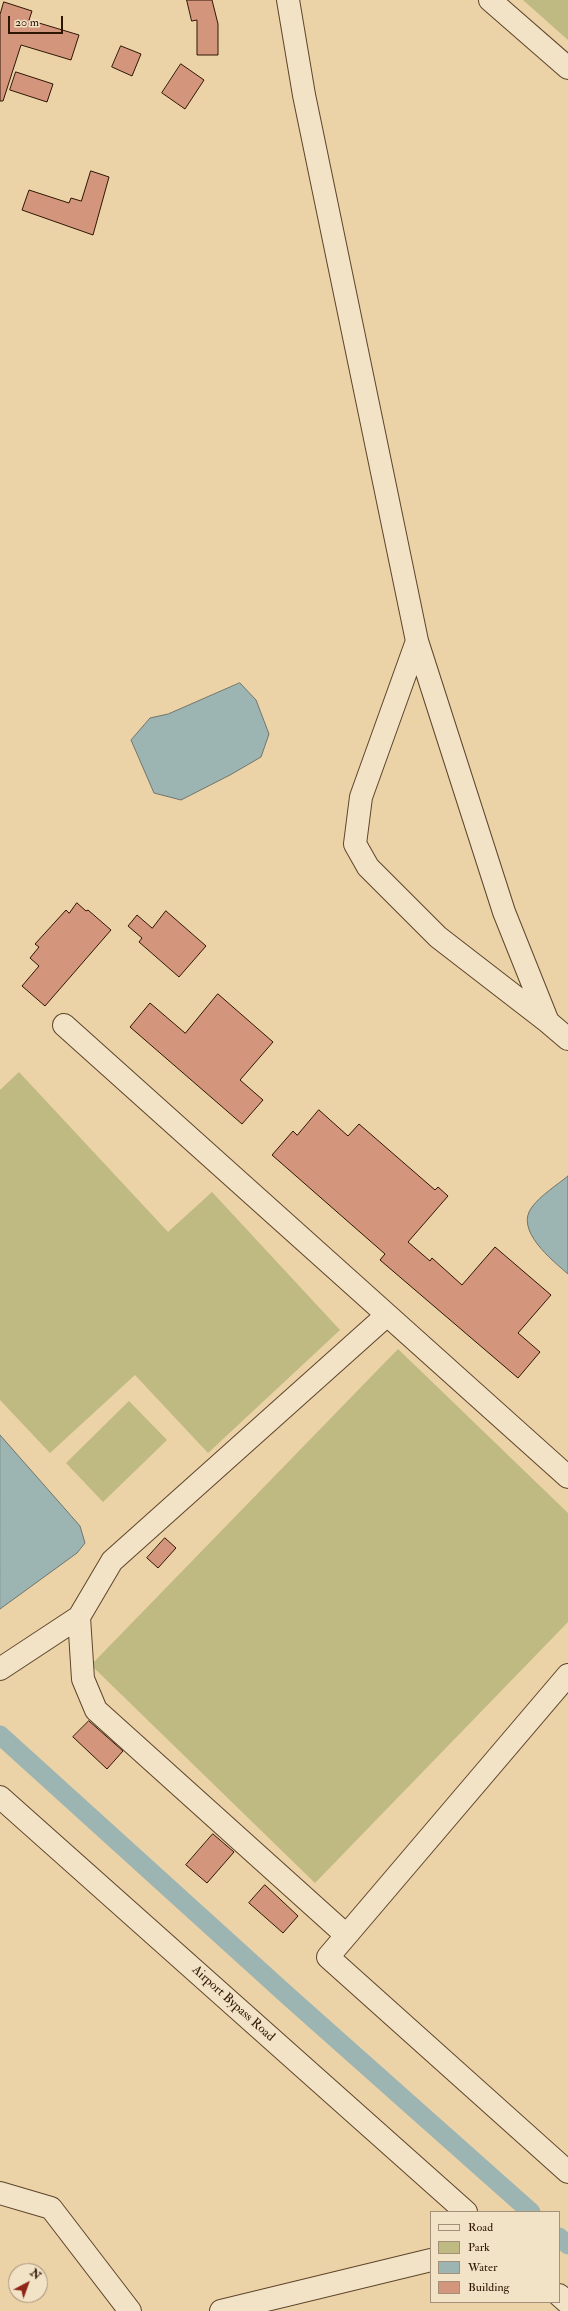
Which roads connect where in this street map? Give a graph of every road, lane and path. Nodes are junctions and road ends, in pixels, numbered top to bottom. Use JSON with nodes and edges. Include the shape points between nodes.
{"nodes":[{"id":1,"x":288,"y":0,"type":"edge"},
{"id":2,"x":490,"y":0,"type":"edge"},
{"id":3,"x":568,"y":68,"type":"edge"},
{"id":4,"x":417,"y":641,"type":"junction"},
{"id":5,"x":548,"y":1022,"type":"junction"},
{"id":6,"x":64,"y":1025,"type":"dead end"},
{"id":7,"x":568,"y":1039,"type":"edge"},
{"id":8,"x":387,"y":1315,"type":"junction"},
{"id":9,"x":568,"y":1477,"type":"edge"},
{"id":10,"x":79,"y":1617,"type":"junction"},
{"id":11,"x":0,"y":1669,"type":"edge"},
{"id":12,"x":568,"y":1675,"type":"edge"},
{"id":13,"x":0,"y":1797,"type":"edge"},
{"id":14,"x":346,"y":1935,"type":"junction"},
{"id":15,"x":568,"y":2172,"type":"edge"},
{"id":16,"x":0,"y":2193,"type":"edge"},
{"id":17,"x":465,"y":2211,"type":"edge"},
{"id":18,"x":430,"y":2260,"type":"edge"},
{"id":19,"x":560,"y":2296,"type":"edge"},
{"id":20,"x":568,"y":2303,"type":"edge"},
{"id":21,"x":130,"y":2311,"type":"edge"},
{"id":22,"x":221,"y":2311,"type":"edge"}],
"edges":[{"from":1,"to":4,"type":"street","via":[[304,95]]},
{"from":2,"to":3,"type":"street"},
{"from":4,"to":5,"type":"street","via":[[504,912]]},
{"from":4,"to":5,"type":"street","via":[[361,798],[355,844],[368,867],[438,937]]},
{"from":5,"to":7,"type":"street"},
{"from":6,"to":8,"type":"street"},
{"from":8,"to":9,"type":"street"},
{"from":8,"to":10,"type":"street","via":[[112,1561]]},
{"from":10,"to":11,"type":"street"},
{"from":10,"to":14,"type":"street","via":[[83,1679],[96,1710]]},
{"from":12,"to":14,"type":"street"},
{"from":13,"to":17,"type":"street","name":"Airport Bypass Road"},
{"from":14,"to":15,"type":"street","via":[[328,1957]]},
{"from":16,"to":21,"type":"street","via":[[51,2208]]},
{"from":18,"to":22,"type":"street"},
{"from":19,"to":20,"type":"street"}]}
